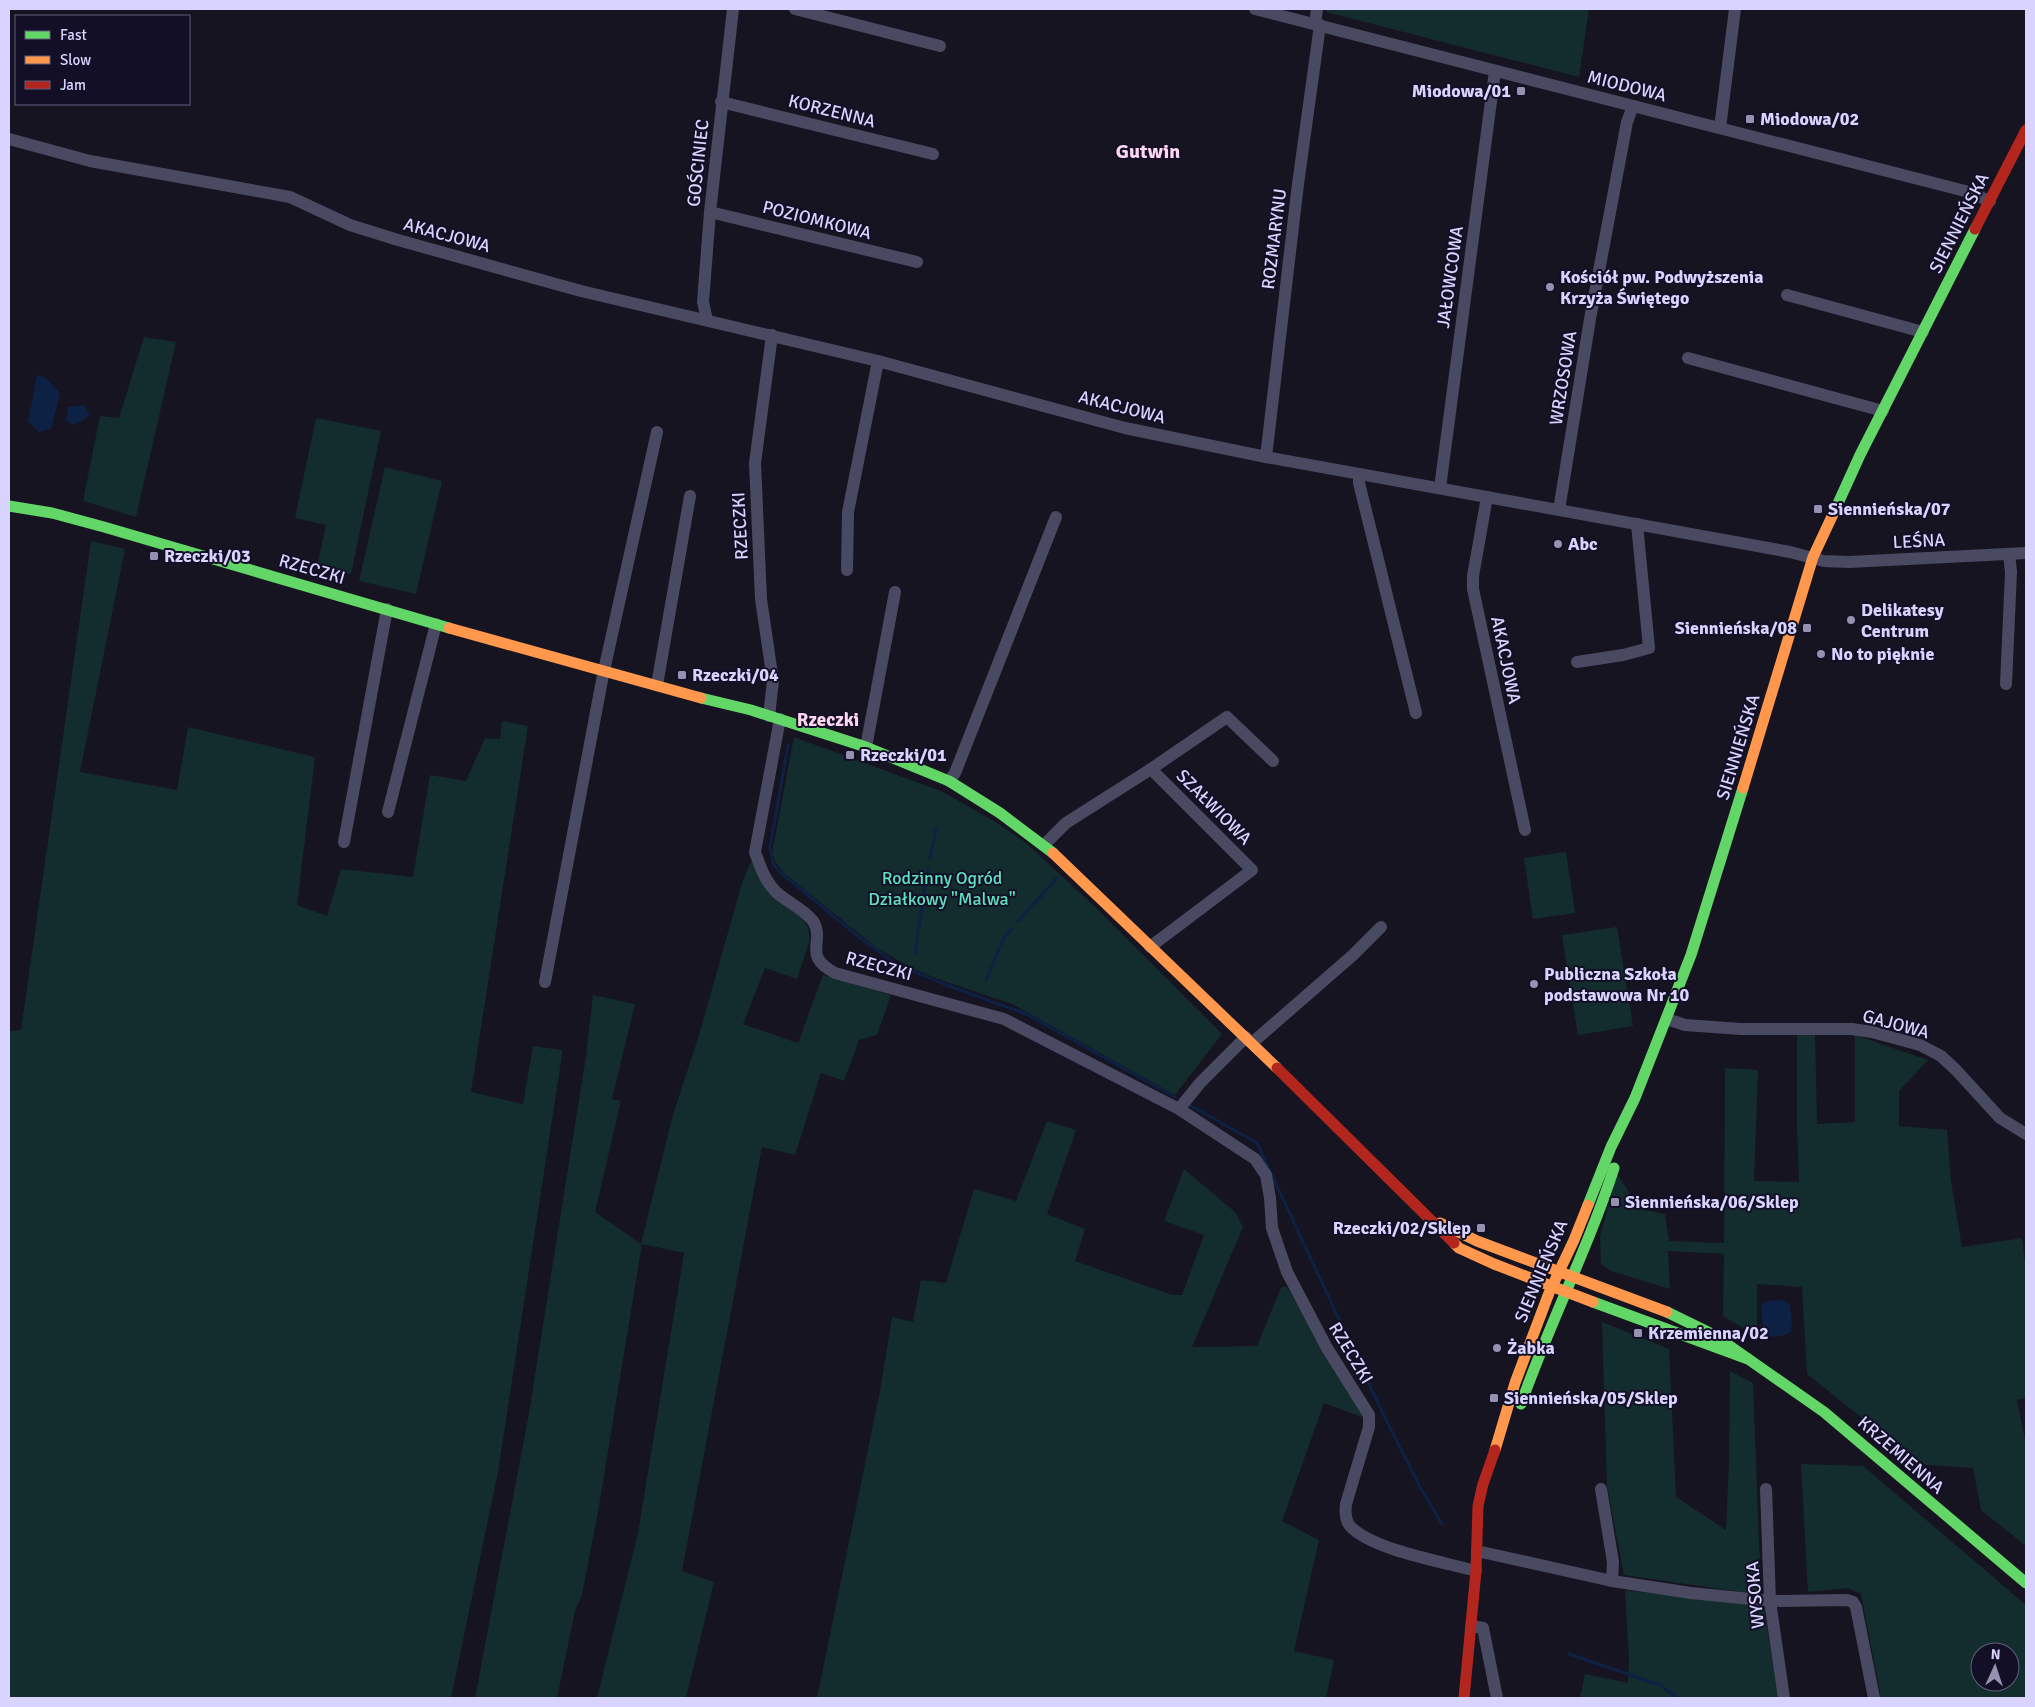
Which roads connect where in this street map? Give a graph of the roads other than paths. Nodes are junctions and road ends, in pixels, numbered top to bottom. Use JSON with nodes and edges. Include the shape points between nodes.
{"nodes":[{"id":1,"x":733,"y":9,"type":"edge"},
{"id":2,"x":795,"y":9,"type":"edge"},
{"id":3,"x":1255,"y":9,"type":"edge"},
{"id":4,"x":1316,"y":9,"type":"edge"},
{"id":5,"x":1735,"y":9,"type":"edge"},
{"id":6,"x":1318,"y":25,"type":"junction"},
{"id":7,"x":940,"y":46,"type":"dead end"},
{"id":8,"x":1495,"y":71,"type":"junction"},
{"id":9,"x":721,"y":102,"type":"junction"},
{"id":10,"x":1633,"y":106,"type":"junction"},
{"id":11,"x":1720,"y":128,"type":"junction"},
{"id":12,"x":2026,"y":130,"type":"edge"},
{"id":13,"x":9,"y":139,"type":"edge"},
{"id":14,"x":933,"y":154,"type":"dead end"},
{"id":15,"x":1990,"y":200,"type":"junction"},
{"id":16,"x":710,"y":212,"type":"junction"},
{"id":17,"x":917,"y":262,"type":"dead end"},
{"id":18,"x":1787,"y":295,"type":"dead end"},
{"id":19,"x":707,"y":320,"type":"junction"},
{"id":20,"x":1923,"y":332,"type":"junction"},
{"id":21,"x":772,"y":335,"type":"junction"},
{"id":22,"x":1688,"y":358,"type":"dead end"},
{"id":23,"x":878,"y":361,"type":"junction"},
{"id":24,"x":1883,"y":411,"type":"junction"},
{"id":25,"x":656,"y":432,"type":"dead end"},
{"id":26,"x":1266,"y":457,"type":"junction"},
{"id":27,"x":1359,"y":474,"type":"junction"},
{"id":28,"x":1440,"y":488,"type":"junction"},
{"id":29,"x":690,"y":496,"type":"dead end"},
{"id":30,"x":1487,"y":497,"type":"junction"},
{"id":31,"x":9,"y":506,"type":"edge"},
{"id":32,"x":1559,"y":510,"type":"junction"},
{"id":33,"x":1056,"y":517,"type":"dead end"},
{"id":34,"x":1637,"y":524,"type":"junction"},
{"id":35,"x":2026,"y":553,"type":"edge"},
{"id":36,"x":2009,"y":554,"type":"junction"},
{"id":37,"x":1813,"y":557,"type":"junction"},
{"id":38,"x":847,"y":570,"type":"dead end"},
{"id":39,"x":895,"y":592,"type":"dead end"},
{"id":40,"x":388,"y":610,"type":"junction"},
{"id":41,"x":436,"y":624,"type":"junction"},
{"id":42,"x":1577,"y":662,"type":"dead end"},
{"id":43,"x":604,"y":670,"type":"junction"},
{"id":44,"x":2006,"y":684,"type":"dead end"},
{"id":45,"x":657,"y":685,"type":"junction"},
{"id":46,"x":1416,"y":714,"type":"dead end"},
{"id":47,"x":774,"y":717,"type":"junction"},
{"id":48,"x":866,"y":747,"type":"junction"},
{"id":49,"x":1273,"y":761,"type":"dead end"},
{"id":50,"x":1151,"y":769,"type":"junction"},
{"id":51,"x":949,"y":782,"type":"junction"},
{"id":52,"x":388,"y":812,"type":"dead end"},
{"id":53,"x":1525,"y":830,"type":"dead end"},
{"id":54,"x":344,"y":842,"type":"dead end"},
{"id":55,"x":1044,"y":845,"type":"junction"},
{"id":56,"x":1381,"y":927,"type":"dead end"},
{"id":57,"x":1150,"y":947,"type":"junction"},
{"id":58,"x":545,"y":982,"type":"dead end"},
{"id":59,"x":1666,"y":1019,"type":"junction"},
{"id":60,"x":1249,"y":1040,"type":"junction"},
{"id":61,"x":1635,"y":1098,"type":"junction"},
{"id":62,"x":1178,"y":1109,"type":"junction"},
{"id":63,"x":2026,"y":1134,"type":"edge"},
{"id":64,"x":1428,"y":1217,"type":"junction"},
{"id":65,"x":1560,"y":1271,"type":"junction"},
{"id":66,"x":1573,"y":1275,"type":"junction"},
{"id":67,"x":1552,"y":1287,"type":"junction"},
{"id":68,"x":1565,"y":1292,"type":"junction"},
{"id":69,"x":1748,"y":1359,"type":"junction"},
{"id":70,"x":1601,"y":1489,"type":"dead end"},
{"id":71,"x":1766,"y":1489,"type":"dead end"},
{"id":72,"x":1477,"y":1551,"type":"junction"},
{"id":73,"x":1476,"y":1571,"type":"junction"},
{"id":74,"x":1612,"y":1581,"type":"junction"},
{"id":75,"x":2026,"y":1583,"type":"edge"},
{"id":76,"x":1770,"y":1602,"type":"junction"},
{"id":77,"x":1470,"y":1626,"type":"junction"},
{"id":78,"x":1464,"y":1698,"type":"edge"},
{"id":79,"x":1496,"y":1698,"type":"edge"},
{"id":80,"x":1784,"y":1698,"type":"edge"},
{"id":81,"x":1874,"y":1698,"type":"edge"}],
"edges":[{"from":1,"to":9,"type":"street","name":"GOŚCINIEC"},
{"from":2,"to":7,"type":"street"},
{"from":3,"to":6,"type":"street","name":"MIODOWA"},
{"from":4,"to":6,"type":"street","name":"ROZMARYNU"},
{"from":5,"to":11,"type":"street"},
{"from":6,"to":8,"type":"street","name":"MIODOWA"},
{"from":6,"to":26,"type":"street","name":"ROZMARYNU"},
{"from":8,"to":10,"type":"street","name":"MIODOWA"},
{"from":8,"to":28,"type":"street","name":"JAŁOWCOWA"},
{"from":9,"to":14,"type":"street","name":"KORZENNA"},
{"from":9,"to":16,"type":"street","name":"GOŚCINIEC"},
{"from":10,"to":11,"type":"street","name":"MIODOWA"},
{"from":10,"to":32,"type":"street","name":"WRZOSOWA","via":[[1590,319]]},
{"from":11,"to":15,"type":"street","name":"MIODOWA"},
{"from":12,"to":15,"type":"main road","name":"SIENNIEŃSKA"},
{"from":13,"to":19,"type":"street","name":"AKACJOWA","via":[[90,161],[290,197],[350,225],[398,240],[581,291]]},
{"from":15,"to":20,"type":"main road","name":"SIENNIEŃSKA"},
{"from":16,"to":17,"type":"street","name":"POZIOMKOWA"},
{"from":16,"to":19,"type":"street","name":"GOŚCINIEC","via":[[703,302]]},
{"from":18,"to":20,"type":"street"},
{"from":19,"to":21,"type":"street","name":"AKACJOWA"},
{"from":20,"to":24,"type":"main road","name":"SIENNIEŃSKA"},
{"from":21,"to":23,"type":"street","name":"AKACJOWA"},
{"from":21,"to":47,"type":"street","name":"RZECZKI","via":[[756,463],[761,599],[773,681]]},
{"from":22,"to":24,"type":"street"},
{"from":23,"to":26,"type":"street","name":"AKACJOWA","via":[[1125,428]]},
{"from":23,"to":38,"type":"street","via":[[848,512]]},
{"from":24,"to":37,"type":"main road","name":"SIENNIEŃSKA"},
{"from":25,"to":43,"type":"street"},
{"from":26,"to":27,"type":"street","name":"AKACJOWA"},
{"from":27,"to":28,"type":"street","name":"AKACJOWA"},
{"from":27,"to":46,"type":"street"},
{"from":28,"to":30,"type":"street","name":"AKACJOWA"},
{"from":29,"to":45,"type":"street"},
{"from":30,"to":32,"type":"street","name":"AKACJOWA"},
{"from":30,"to":53,"type":"street","name":"AKACJOWA","via":[[1473,589]]},
{"from":31,"to":40,"type":"main road","name":"RZECZKI","via":[[104,526]]},
{"from":32,"to":34,"type":"street","name":"AKACJOWA"},
{"from":33,"to":51,"type":"street"},
{"from":34,"to":37,"type":"street","name":"AKACJOWA"},
{"from":34,"to":42,"type":"street","via":[[1649,648]]},
{"from":35,"to":36,"type":"street","name":"LEŚNA"},
{"from":36,"to":37,"type":"street","name":"LEŚNA","via":[[1849,562]]},
{"from":36,"to":44,"type":"street"},
{"from":37,"to":59,"type":"main road","name":"SIENNIEŃSKA","via":[[1714,886]]},
{"from":39,"to":48,"type":"street"},
{"from":40,"to":41,"type":"main road","name":"RZECZKI"},
{"from":40,"to":54,"type":"street"},
{"from":41,"to":43,"type":"main road","name":"RZECZKI"},
{"from":41,"to":52,"type":"street"},
{"from":43,"to":45,"type":"main road","name":"RZECZKI"},
{"from":43,"to":58,"type":"street"},
{"from":45,"to":47,"type":"main road","name":"RZECZKI"},
{"from":47,"to":48,"type":"main road","name":"RZECZKI"},
{"from":47,"to":62,"type":"street","name":"RZECZKI","via":[[755,852],[763,873],[776,892],[813,922],[817,936],[816,955],[824,967],[835,973],[1004,1019]]},
{"from":48,"to":51,"type":"main road","name":"RZECZKI"},
{"from":49,"to":50,"type":"street","name":"SZAŁWIOWA","via":[[1227,718]]},
{"from":50,"to":55,"type":"street","name":"SZAŁWIOWA","via":[[1066,823]]},
{"from":50,"to":57,"type":"street","name":"SZAŁWIOWA","via":[[1252,870]]},
{"from":51,"to":55,"type":"main road","name":"RZECZKI"},
{"from":55,"to":57,"type":"main road","name":"RZECZKI"},
{"from":56,"to":60,"type":"street","via":[[1353,955]]},
{"from":57,"to":60,"type":"main road","name":"RZECZKI"},
{"from":59,"to":61,"type":"main road","name":"SIENNIEŃSKA"},
{"from":59,"to":63,"type":"street","name":"GAJOWA","via":[[1685,1025],[1740,1029],[1859,1030],[1920,1045],[1941,1056],[2000,1118]]},
{"from":60,"to":62,"type":"street","via":[[1200,1083]]},
{"from":60,"to":64,"type":"main road","name":"RZECZKI"},
{"from":61,"to":65,"type":"main road","name":"SIENNIEŃSKA","via":[[1611,1146]]},
{"from":61,"to":66,"type":"main road","name":"SIENNIEŃSKA","via":[[1612,1174]]},
{"from":62,"to":73,"type":"street","name":"RZECZKI","via":[[1255,1159],[1266,1175],[1272,1228],[1287,1272],[1327,1348],[1369,1415],[1369,1427],[1346,1504],[1349,1525],[1380,1545]]},
{"from":64,"to":65,"type":"main road","name":"RZECZKI","via":[[1477,1241]]},
{"from":64,"to":67,"type":"main road","name":"RZECZKI","via":[[1459,1248]]},
{"from":65,"to":66,"type":"main road","name":"RZECZKI"},
{"from":65,"to":67,"type":"main road","name":"SIENNIEŃSKA"},
{"from":66,"to":68,"type":"main road","name":"SIENNIEŃSKA"},
{"from":66,"to":69,"type":"main road","name":"KRZEMIENNA","via":[[1681,1317],[1714,1334]]},
{"from":67,"to":68,"type":"main road","name":"RZECZKI"},
{"from":67,"to":72,"type":"main road","name":"SIENNIEŃSKA","via":[[1515,1383],[1483,1484],[1478,1506]]},
{"from":68,"to":69,"type":"main road","name":"KRZEMIENNA"},
{"from":68,"to":72,"type":"main road","name":"SIENNIEŃSKA","via":[[1493,1482]]},
{"from":69,"to":75,"type":"main road","name":"KRZEMIENNA","via":[[1824,1412]]},
{"from":70,"to":74,"type":"street","via":[[1613,1562]]},
{"from":71,"to":76,"type":"street","name":"WYSOKA"},
{"from":72,"to":73,"type":"main road","name":"SIENNIEŃSKA"},
{"from":72,"to":74,"type":"street"},
{"from":73,"to":77,"type":"main road","name":"SIENNIEŃSKA"},
{"from":74,"to":76,"type":"street"},
{"from":76,"to":80,"type":"street","name":"WYSOKA"},
{"from":76,"to":81,"type":"street","via":[[1840,1599],[1853,1602]]},
{"from":77,"to":78,"type":"main road","name":"SIENNIEŃSKA"},
{"from":77,"to":79,"type":"street","via":[[1483,1628]]}]}
